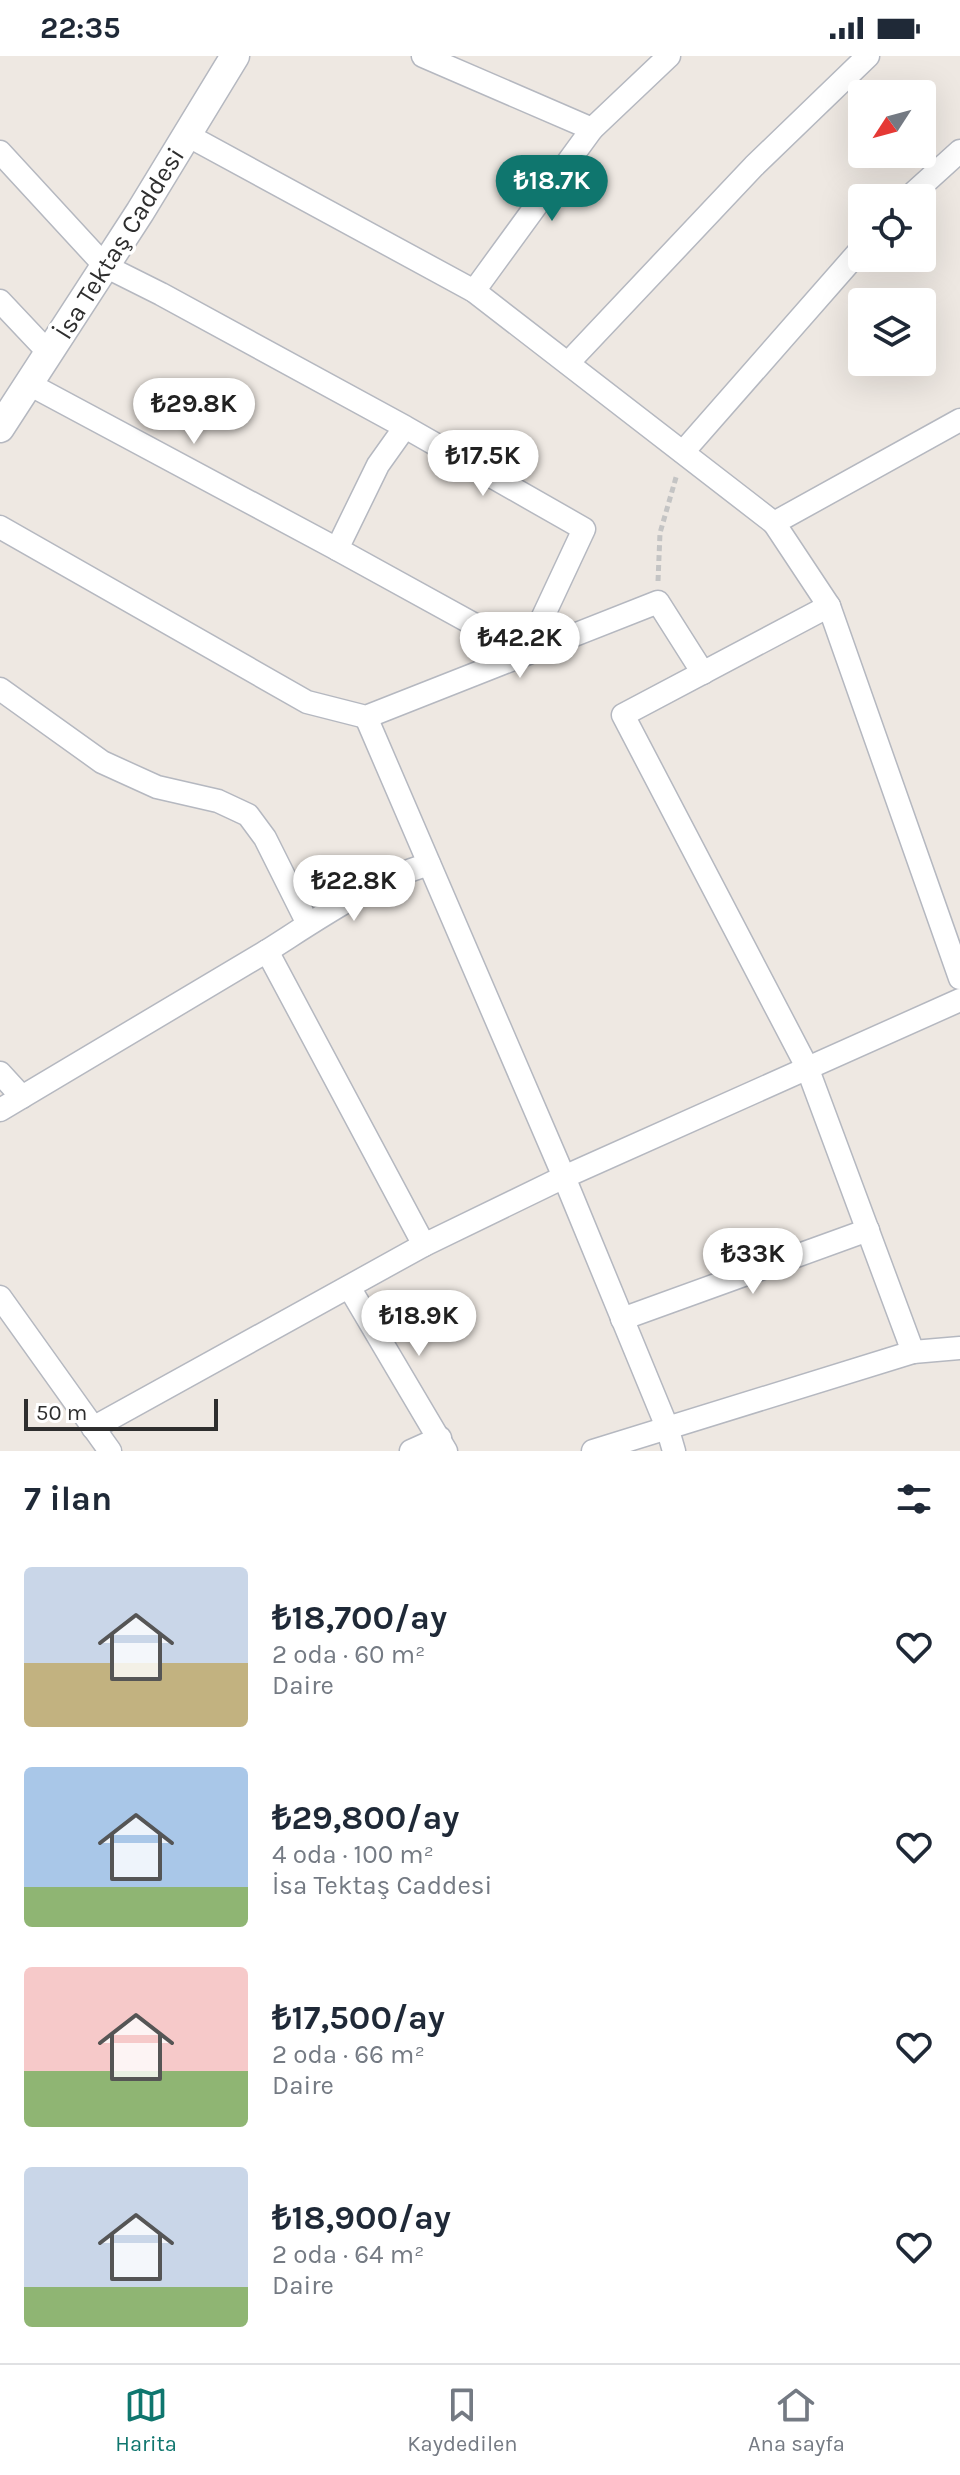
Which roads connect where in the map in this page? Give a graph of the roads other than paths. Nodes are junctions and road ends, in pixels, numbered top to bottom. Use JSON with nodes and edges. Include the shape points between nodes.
{"nodes":[{"id":1,"x":235,"y":56,"type":"edge"},
{"id":2,"x":423,"y":56,"type":"edge"},
{"id":3,"x":669,"y":56,"type":"edge"},
{"id":4,"x":868,"y":56,"type":"edge"},
{"id":5,"x":592,"y":129,"type":"junction"},
{"id":6,"x":187,"y":135,"type":"junction"},
{"id":7,"x":960,"y":151,"type":"edge"},
{"id":8,"x":0,"y":152,"type":"edge"},
{"id":9,"x":923,"y":184,"type":"edge"},
{"id":10,"x":848,"y":264,"type":"edge"},
{"id":11,"x":105,"y":266,"type":"junction"},
{"id":12,"x":474,"y":291,"type":"junction"},
{"id":13,"x":0,"y":301,"type":"edge"},
{"id":14,"x":50,"y":354,"type":"junction"},
{"id":15,"x":568,"y":363,"type":"junction"},
{"id":16,"x":29,"y":384,"type":"junction"},
{"id":17,"x":960,"y":420,"type":"edge"},
{"id":18,"x":405,"y":427,"type":"junction"},
{"id":19,"x":0,"y":428,"type":"edge"},
{"id":20,"x":683,"y":452,"type":"junction"},
{"id":21,"x":774,"y":523,"type":"junction"},
{"id":22,"x":0,"y":527,"type":"edge"},
{"id":23,"x":337,"y":549,"type":"junction"},
{"id":24,"x":829,"y":606,"type":"junction"},
{"id":25,"x":526,"y":653,"type":"junction"},
{"id":26,"x":703,"y":673,"type":"junction"},
{"id":27,"x":0,"y":689,"type":"edge"},
{"id":28,"x":366,"y":717,"type":"junction"},
{"id":29,"x":429,"y":864,"type":"junction"},
{"id":30,"x":308,"y":924,"type":"junction"},
{"id":31,"x":267,"y":951,"type":"junction"},
{"id":32,"x":960,"y":978,"type":"edge"},
{"id":33,"x":960,"y":1000,"type":"edge"},
{"id":34,"x":807,"y":1067,"type":"junction"},
{"id":35,"x":0,"y":1073,"type":"edge"},
{"id":36,"x":22,"y":1097,"type":"junction"},
{"id":37,"x":0,"y":1110,"type":"edge"},
{"id":38,"x":564,"y":1177,"type":"junction"},
{"id":39,"x":868,"y":1230,"type":"junction"},
{"id":40,"x":424,"y":1245,"type":"junction"},
{"id":41,"x":349,"y":1287,"type":"junction"},
{"id":42,"x":0,"y":1297,"type":"edge"},
{"id":43,"x":622,"y":1319,"type":"junction"},
{"id":44,"x":960,"y":1348,"type":"edge"},
{"id":45,"x":913,"y":1352,"type":"junction"},
{"id":46,"x":667,"y":1427,"type":"junction"},
{"id":47,"x":93,"y":1428,"type":"junction"},
{"id":48,"x":443,"y":1444,"type":"edge"},
{"id":49,"x":110,"y":1451,"type":"edge"},
{"id":50,"x":411,"y":1451,"type":"edge"},
{"id":51,"x":593,"y":1451,"type":"edge"},
{"id":52,"x":674,"y":1451,"type":"edge"}],
"edges":[{"from":1,"to":6,"type":"street","name":"İsa Tektaş Caddesi"},
{"from":2,"to":5,"type":"street"},
{"from":3,"to":5,"type":"street"},
{"from":4,"to":15,"type":"street","via":[[754,166]]},
{"from":5,"to":12,"type":"street"},
{"from":6,"to":11,"type":"street","name":"İsa Tektaş Caddesi"},
{"from":6,"to":12,"type":"street"},
{"from":7,"to":9,"type":"street"},
{"from":8,"to":11,"type":"street"},
{"from":10,"to":20,"type":"street"},
{"from":11,"to":14,"type":"street","name":"İsa Tektaş Caddesi"},
{"from":11,"to":18,"type":"street"},
{"from":12,"to":15,"type":"street"},
{"from":13,"to":14,"type":"street"},
{"from":14,"to":16,"type":"street","name":"İsa Tektaş Caddesi"},
{"from":15,"to":20,"type":"street"},
{"from":16,"to":19,"type":"street","name":"İsa Tektaş Caddesi"},
{"from":16,"to":23,"type":"street"},
{"from":17,"to":21,"type":"street"},
{"from":18,"to":23,"type":"street","via":[[378,465]]},
{"from":18,"to":25,"type":"street","via":[[584,529]]},
{"from":20,"to":21,"type":"street"},
{"from":21,"to":24,"type":"street"},
{"from":22,"to":28,"type":"street","via":[[307,702]]},
{"from":23,"to":25,"type":"street"},
{"from":24,"to":26,"type":"street"},
{"from":24,"to":32,"type":"street"},
{"from":25,"to":26,"type":"street","via":[[658,602]]},
{"from":25,"to":28,"type":"street"},
{"from":26,"to":34,"type":"street","via":[[623,715]]},
{"from":27,"to":30,"type":"street","via":[[102,762],[157,787],[218,801],[248,815]]},
{"from":28,"to":29,"type":"street"},
{"from":29,"to":30,"type":"street","via":[[397,874]]},
{"from":29,"to":38,"type":"street"},
{"from":30,"to":31,"type":"street"},
{"from":31,"to":36,"type":"street"},
{"from":31,"to":40,"type":"street"},
{"from":33,"to":34,"type":"street"},
{"from":34,"to":38,"type":"street"},
{"from":34,"to":39,"type":"street"},
{"from":35,"to":36,"type":"street"},
{"from":36,"to":37,"type":"street"},
{"from":38,"to":40,"type":"street"},
{"from":38,"to":43,"type":"street"},
{"from":39,"to":43,"type":"street"},
{"from":39,"to":45,"type":"street"},
{"from":40,"to":41,"type":"street"},
{"from":41,"to":47,"type":"street"},
{"from":41,"to":48,"type":"street"},
{"from":42,"to":47,"type":"street"},
{"from":43,"to":46,"type":"street"},
{"from":44,"to":45,"type":"street"},
{"from":45,"to":46,"type":"street"},
{"from":46,"to":51,"type":"street"},
{"from":46,"to":52,"type":"street"},
{"from":47,"to":49,"type":"street"},
{"from":48,"to":50,"type":"street"}]}
